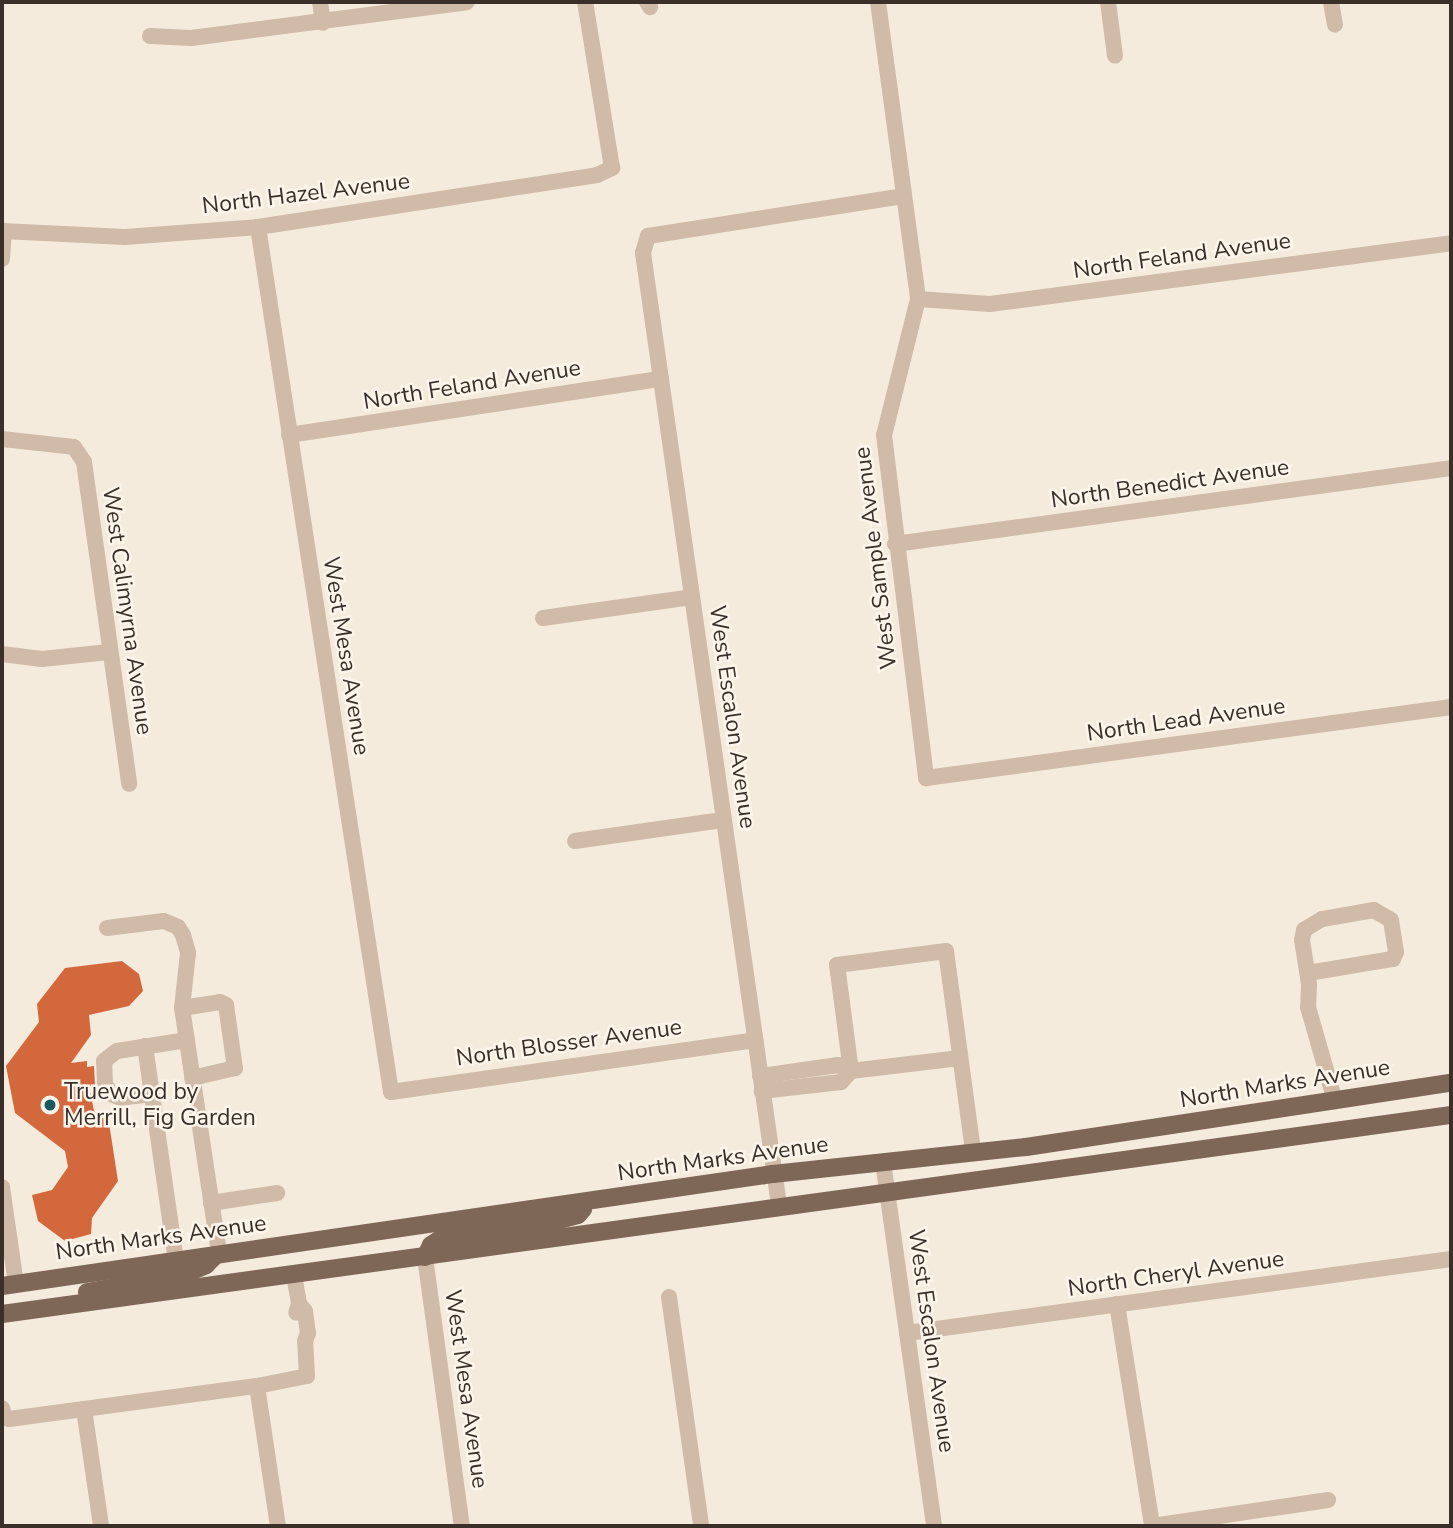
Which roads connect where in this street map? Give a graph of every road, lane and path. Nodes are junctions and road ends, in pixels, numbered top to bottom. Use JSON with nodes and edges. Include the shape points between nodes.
{"nodes":[{"id":1,"x":320,"y":2,"type":"edge"},
{"id":2,"x":467,"y":2,"type":"edge"},
{"id":3,"x":585,"y":2,"type":"edge"},
{"id":4,"x":878,"y":2,"type":"edge"},
{"id":5,"x":1108,"y":2,"type":"edge"},
{"id":6,"x":1331,"y":2,"type":"edge"},
{"id":7,"x":323,"y":23,"type":"junction"},
{"id":8,"x":1335,"y":25,"type":"dead end"},
{"id":9,"x":150,"y":36,"type":"dead end"},
{"id":10,"x":1115,"y":56,"type":"dead end"},
{"id":11,"x":903,"y":196,"type":"junction"},
{"id":12,"x":258,"y":227,"type":"junction"},
{"id":13,"x":3,"y":231,"type":"edge"},
{"id":14,"x":1451,"y":243,"type":"edge"},
{"id":15,"x":2,"y":258,"type":"edge"},
{"id":16,"x":918,"y":299,"type":"junction"},
{"id":17,"x":661,"y":379,"type":"junction"},
{"id":18,"x":289,"y":435,"type":"junction"},
{"id":19,"x":2,"y":439,"type":"edge"},
{"id":20,"x":1451,"y":468,"type":"edge"},
{"id":21,"x":895,"y":544,"type":"junction"},
{"id":22,"x":692,"y":597,"type":"junction"},
{"id":23,"x":543,"y":618,"type":"dead end"},
{"id":24,"x":109,"y":652,"type":"junction"},
{"id":25,"x":2,"y":654,"type":"edge"},
{"id":26,"x":1451,"y":707,"type":"edge"},
{"id":27,"x":926,"y":778,"type":"joint"},
{"id":28,"x":129,"y":784,"type":"dead end"},
{"id":29,"x":723,"y":820,"type":"junction"},
{"id":30,"x":575,"y":841,"type":"dead end"},
{"id":31,"x":107,"y":928,"type":"dead end"},
{"id":32,"x":1308,"y":973,"type":"junction"},
{"id":33,"x":182,"y":1008,"type":"junction"},
{"id":34,"x":187,"y":1040,"type":"junction"},
{"id":35,"x":755,"y":1040,"type":"junction"},
{"id":36,"x":145,"y":1046,"type":"junction"},
{"id":37,"x":960,"y":1058,"type":"junction"},
{"id":38,"x":851,"y":1071,"type":"junction"},
{"id":39,"x":192,"y":1078,"type":"junction"},
{"id":40,"x":761,"y":1083,"type":"junction"},
{"id":41,"x":1451,"y":1083,"type":"edge"},
{"id":42,"x":391,"y":1092,"type":"joint"},
{"id":43,"x":152,"y":1094,"type":"junction"},
{"id":44,"x":1335,"y":1101,"type":"junction"},
{"id":45,"x":1451,"y":1115,"type":"edge"},
{"id":46,"x":973,"y":1152,"type":"junction"},
{"id":47,"x":883,"y":1162,"type":"junction"},
{"id":48,"x":773,"y":1174,"type":"junction"},
{"id":49,"x":2,"y":1187,"type":"edge"},
{"id":50,"x":277,"y":1193,"type":"dead end"},
{"id":51,"x":886,"y":1194,"type":"junction"},
{"id":52,"x":211,"y":1203,"type":"junction"},
{"id":53,"x":589,"y":1203,"type":"junction"},
{"id":54,"x":779,"y":1205,"type":"junction"},
{"id":55,"x":219,"y":1253,"type":"junction"},
{"id":56,"x":425,"y":1257,"type":"junction"},
{"id":57,"x":1451,"y":1259,"type":"edge"},
{"id":58,"x":176,"y":1260,"type":"junction"},
{"id":59,"x":294,"y":1275,"type":"junction"},
{"id":60,"x":9,"y":1285,"type":"edge"},
{"id":61,"x":669,"y":1297,"type":"dead end"},
{"id":62,"x":1117,"y":1304,"type":"junction"},
{"id":63,"x":67,"y":1305,"type":"junction"},
{"id":64,"x":2,"y":1314,"type":"edge"},
{"id":65,"x":907,"y":1333,"type":"junction"},
{"id":66,"x":257,"y":1386,"type":"junction"},
{"id":67,"x":2,"y":1409,"type":"edge"},
{"id":68,"x":84,"y":1409,"type":"junction"},
{"id":69,"x":1328,"y":1500,"type":"dead end"},
{"id":70,"x":101,"y":1526,"type":"edge"},
{"id":71,"x":278,"y":1526,"type":"edge"},
{"id":72,"x":462,"y":1526,"type":"edge"},
{"id":73,"x":701,"y":1526,"type":"edge"},
{"id":74,"x":934,"y":1526,"type":"edge"},
{"id":75,"x":1152,"y":1526,"type":"edge"}],
"edges":[{"from":1,"to":7,"type":"street"},
{"from":2,"to":7,"type":"street"},
{"from":3,"to":12,"type":"street","name":"North Hazel Avenue","via":[[612,168],[597,175]]},
{"from":4,"to":11,"type":"street","name":"West Sample Avenue"},
{"from":5,"to":10,"type":"street"},
{"from":6,"to":8,"type":"street"},
{"from":7,"to":9,"type":"street","via":[[191,38]]},
{"from":11,"to":16,"type":"street","name":"West Sample Avenue"},
{"from":11,"to":17,"type":"street","name":"West Escalon Avenue","via":[[648,236],[643,266]]},
{"from":12,"to":13,"type":"street","name":"North Hazel Avenue","via":[[125,237]]},
{"from":12,"to":18,"type":"street","name":"West Mesa Avenue"},
{"from":13,"to":15,"type":"street"},
{"from":14,"to":16,"type":"street","name":"North Feland Avenue","via":[[990,304]]},
{"from":16,"to":21,"type":"street","name":"West Sample Avenue","via":[[884,435]]},
{"from":17,"to":18,"type":"street","name":"North Feland Avenue"},
{"from":17,"to":22,"type":"street","name":"West Escalon Avenue"},
{"from":18,"to":42,"type":"street","name":"West Mesa Avenue"},
{"from":19,"to":24,"type":"street","name":"West Calimyrna Avenue","via":[[75,447],[84,462]]},
{"from":20,"to":21,"type":"street","name":"North Benedict Avenue"},
{"from":21,"to":27,"type":"street","name":"West Sample Avenue"},
{"from":22,"to":23,"type":"street"},
{"from":22,"to":29,"type":"street","name":"West Escalon Avenue"},
{"from":24,"to":25,"type":"street","via":[[42,659]]},
{"from":24,"to":28,"type":"street","name":"West Calimyrna Avenue"},
{"from":26,"to":27,"type":"street","name":"North Lead Avenue"},
{"from":29,"to":30,"type":"street"},
{"from":29,"to":35,"type":"street","name":"West Escalon Avenue"},
{"from":31,"to":33,"type":"street","via":[[164,921],[178,927],[188,953]]},
{"from":32,"to":32,"type":"street","via":[[1302,940],[1311,922],[1374,910],[1391,920],[1393,959]]},
{"from":32,"to":44,"type":"street","via":[[1308,1007]]},
{"from":33,"to":34,"type":"street"},
{"from":33,"to":39,"type":"street","via":[[226,1005],[235,1068]]},
{"from":34,"to":36,"type":"street"},
{"from":34,"to":39,"type":"street"},
{"from":35,"to":40,"type":"street","name":"West Escalon Avenue"},
{"from":35,"to":42,"type":"street","name":"North Blosser Avenue"},
{"from":36,"to":43,"type":"street"},
{"from":36,"to":43,"type":"street","via":[[108,1055],[103,1065],[105,1086],[121,1098]]},
{"from":37,"to":38,"type":"street"},
{"from":37,"to":38,"type":"street","via":[[946,951],[837,965]]},
{"from":37,"to":46,"type":"street"},
{"from":38,"to":40,"type":"street","via":[[841,1082]]},
{"from":39,"to":52,"type":"street"},
{"from":40,"to":48,"type":"street","name":"West Escalon Avenue"},
{"from":41,"to":44,"type":"main road","name":"North Marks Avenue"},
{"from":43,"to":58,"type":"street"},
{"from":44,"to":46,"type":"main road","name":"North Marks Avenue"},
{"from":45,"to":51,"type":"main road"},
{"from":46,"to":47,"type":"main road","name":"North Marks Avenue"},
{"from":47,"to":48,"type":"main road","name":"North Marks Avenue"},
{"from":47,"to":51,"type":"street","name":"West Escalon Avenue"},
{"from":48,"to":53,"type":"main road","name":"North Marks Avenue"},
{"from":48,"to":54,"type":"street","name":"West Escalon Avenue"},
{"from":49,"to":60,"type":"street"},
{"from":50,"to":52,"type":"street"},
{"from":51,"to":54,"type":"main road"},
{"from":51,"to":65,"type":"street","name":"West Escalon Avenue"},
{"from":52,"to":55,"type":"street"},
{"from":53,"to":55,"type":"main road","name":"North Marks Avenue"},
{"from":53,"to":56,"type":"main road","via":[[578,1215],[566,1218],[439,1240]]},
{"from":54,"to":56,"type":"main road"},
{"from":55,"to":58,"type":"main road","name":"North Marks Avenue"},
{"from":55,"to":63,"type":"main road","via":[[183,1275],[84,1292]]},
{"from":56,"to":59,"type":"main road"},
{"from":56,"to":72,"type":"street","name":"West Mesa Avenue"},
{"from":57,"to":62,"type":"street","name":"North Cheryl Avenue"},
{"from":58,"to":60,"type":"main road","name":"North Marks Avenue"},
{"from":59,"to":63,"type":"main road"},
{"from":59,"to":66,"type":"street","via":[[308,1333],[307,1377]]},
{"from":61,"to":73,"type":"street"},
{"from":62,"to":65,"type":"street","name":"North Cheryl Avenue"},
{"from":62,"to":75,"type":"street"},
{"from":63,"to":64,"type":"main road"},
{"from":65,"to":74,"type":"street","name":"West Escalon Avenue"},
{"from":66,"to":68,"type":"street"},
{"from":66,"to":71,"type":"street"},
{"from":67,"to":68,"type":"street","via":[[9,1419]]},
{"from":68,"to":70,"type":"street"},
{"from":69,"to":75,"type":"street"}]}
